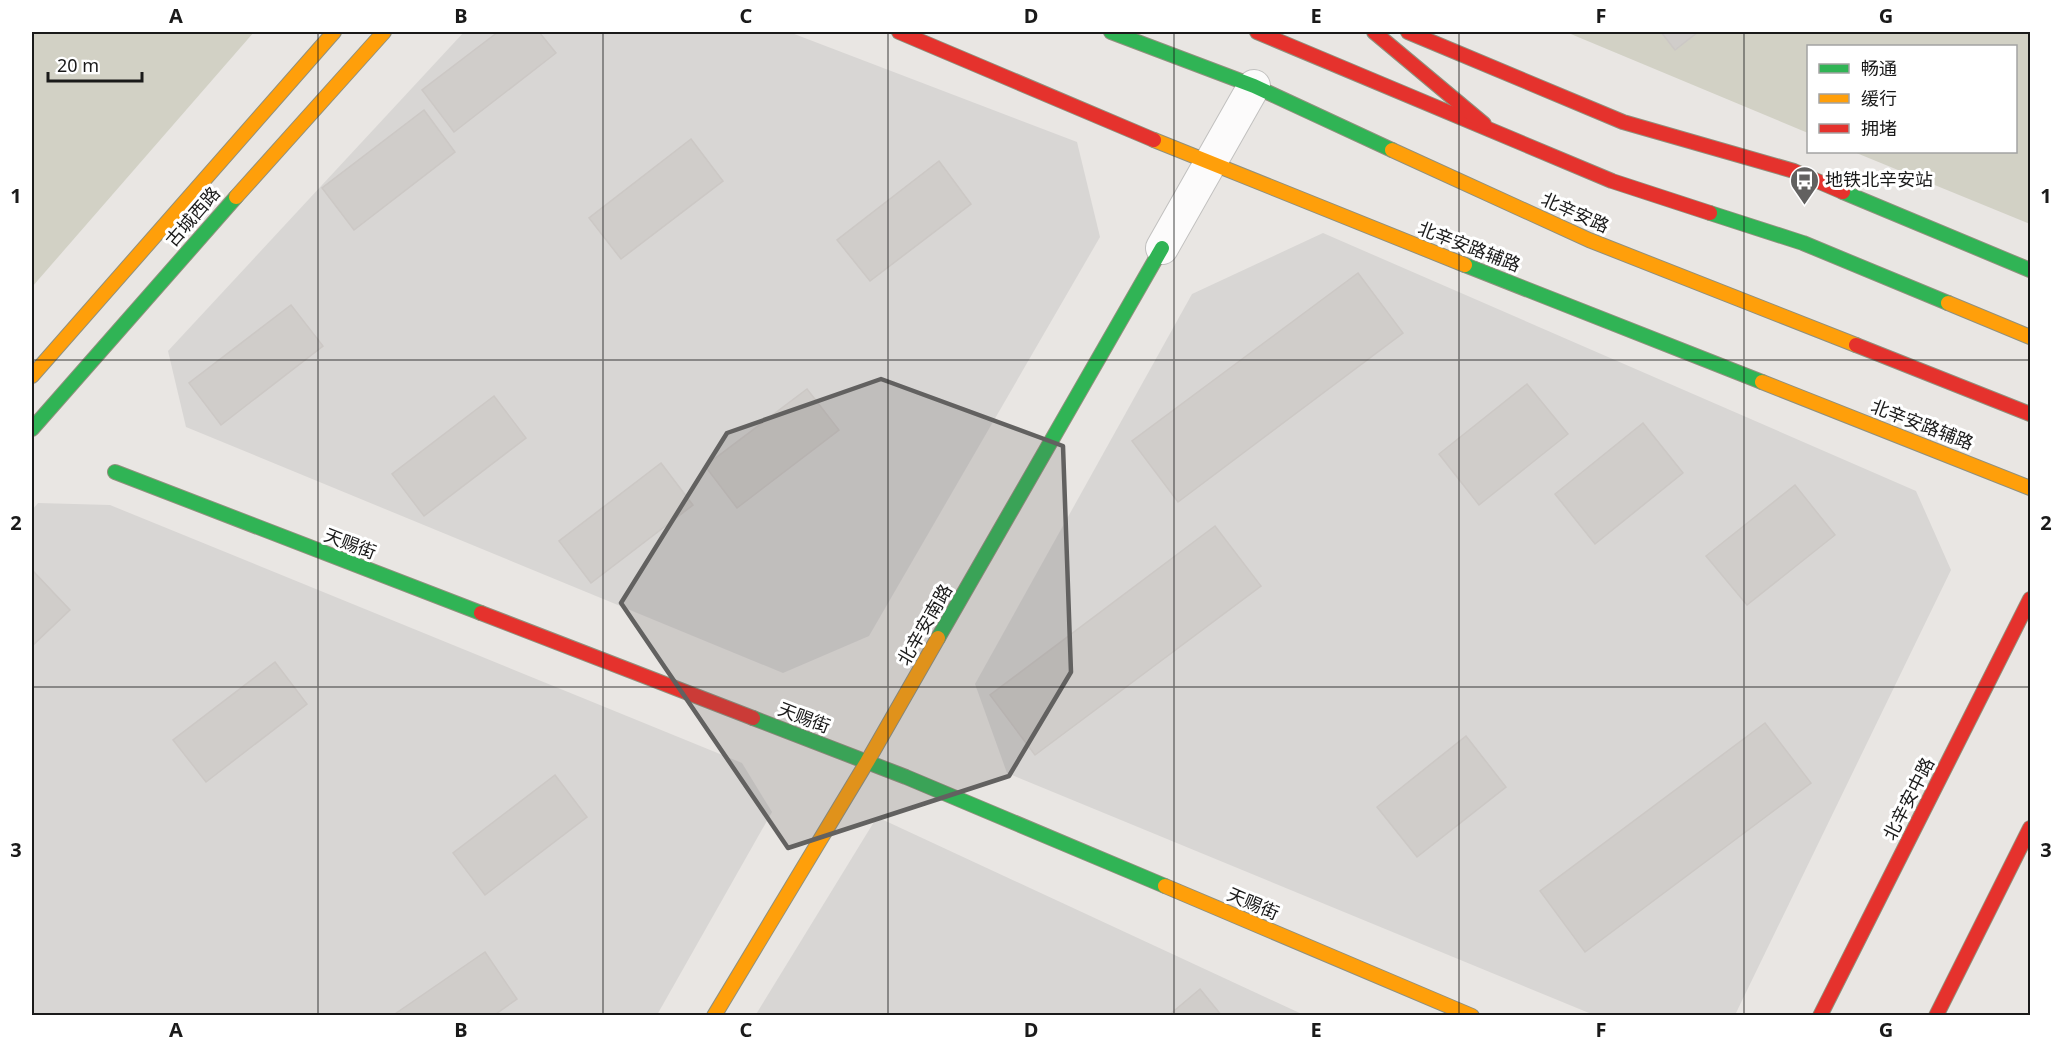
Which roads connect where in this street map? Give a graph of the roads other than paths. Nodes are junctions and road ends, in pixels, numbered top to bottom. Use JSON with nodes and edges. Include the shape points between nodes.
{"nodes":[{"id":1,"x":334,"y":32,"type":"edge"},
{"id":2,"x":384,"y":32,"type":"edge"},
{"id":3,"x":899,"y":32,"type":"edge"},
{"id":4,"x":1111,"y":32,"type":"edge"},
{"id":5,"x":1257,"y":32,"type":"edge"},
{"id":6,"x":1374,"y":32,"type":"edge"},
{"id":7,"x":1408,"y":32,"type":"edge"},
{"id":8,"x":1254,"y":86,"type":"junction"},
{"id":9,"x":1492,"y":131,"type":"junction"},
{"id":10,"x":1210,"y":164,"type":"junction"},
{"id":11,"x":1162,"y":248,"type":"joint"},
{"id":12,"x":2031,"y":270,"type":"edge"},
{"id":13,"x":2031,"y":337,"type":"edge"},
{"id":14,"x":32,"y":376,"type":"edge"},
{"id":15,"x":2031,"y":414,"type":"edge"},
{"id":16,"x":32,"y":429,"type":"edge"},
{"id":17,"x":115,"y":472,"type":"dead end"},
{"id":18,"x":2031,"y":488,"type":"edge"},
{"id":19,"x":2031,"y":599,"type":"edge"},
{"id":20,"x":867,"y":762,"type":"junction"},
{"id":21,"x":2031,"y":828,"type":"edge"},
{"id":22,"x":714,"y":1016,"type":"edge"},
{"id":23,"x":1472,"y":1016,"type":"edge"},
{"id":24,"x":1820,"y":1016,"type":"edge"},
{"id":25,"x":1936,"y":1016,"type":"edge"}],
"edges":[{"from":1,"to":14,"type":"street","name":"古城西路"},
{"from":2,"to":16,"type":"street","name":"古城西路"},
{"from":3,"to":10,"type":"street","name":"北辛安路辅路"},
{"from":4,"to":8,"type":"street","name":"北辛安路"},
{"from":5,"to":9,"type":"street"},
{"from":6,"to":9,"type":"street"},
{"from":7,"to":12,"type":"street","via":[[1623,122],[1794,171]]},
{"from":8,"to":10,"type":"street"},
{"from":8,"to":15,"type":"street","name":"北辛安路","via":[[1589,240]]},
{"from":9,"to":13,"type":"street","via":[[1612,181],[1803,243]]},
{"from":10,"to":11,"type":"street"},
{"from":10,"to":18,"type":"street","name":"北辛安路辅路"},
{"from":11,"to":20,"type":"street","name":"北辛安南路"},
{"from":17,"to":20,"type":"street","name":"天赐街"},
{"from":19,"to":24,"type":"street","name":"北辛安中路"},
{"from":20,"to":22,"type":"street","name":"北辛安南路"},
{"from":20,"to":23,"type":"street","name":"天赐街"},
{"from":21,"to":25,"type":"street"}]}
